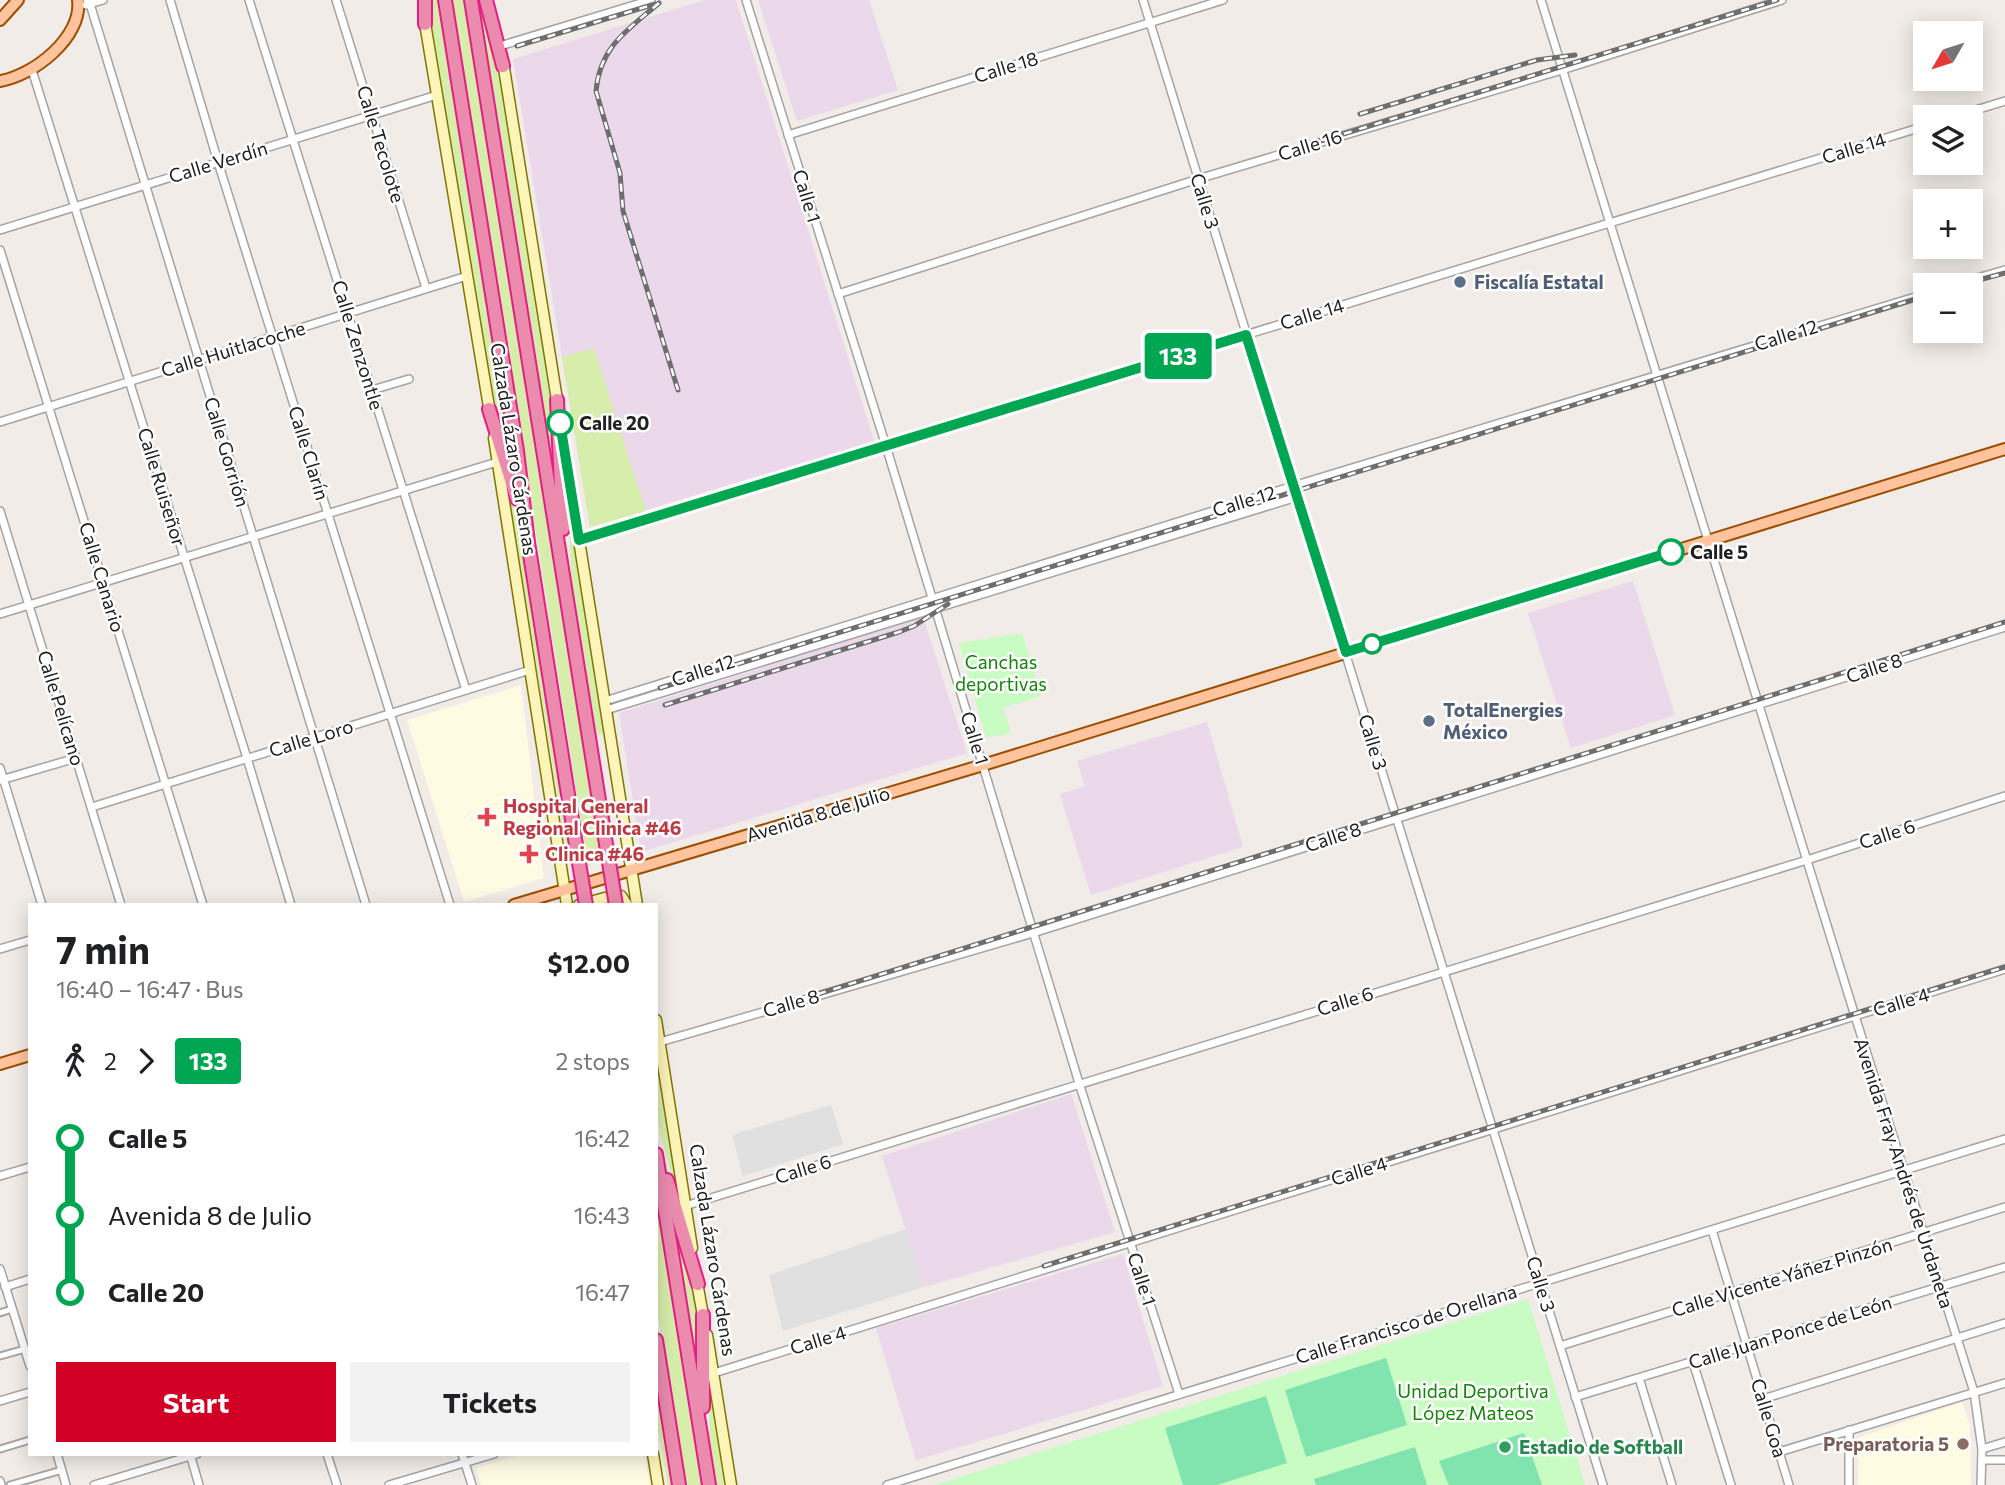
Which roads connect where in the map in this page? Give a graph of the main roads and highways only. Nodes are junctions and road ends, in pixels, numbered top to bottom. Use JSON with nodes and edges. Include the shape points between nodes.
{"nodes":[{"id":1,"x":18,"y":0,"type":"edge"},
{"id":2,"x":423,"y":0,"type":"edge"},
{"id":3,"x":445,"y":0,"type":"edge"},
{"id":4,"x":471,"y":0,"type":"edge"},
{"id":5,"x":486,"y":0,"type":"edge"},
{"id":6,"x":493,"y":0,"type":"edge"},
{"id":7,"x":83,"y":2,"type":"edge"},
{"id":8,"x":0,"y":19,"type":"edge"},
{"id":9,"x":425,"y":24,"type":"joint"},
{"id":10,"x":503,"y":66,"type":"junction"},
{"id":11,"x":0,"y":81,"type":"edge"},
{"id":12,"x":557,"y":400,"type":"junction"},
{"id":13,"x":489,"y":409,"type":"junction"},
{"id":14,"x":2005,"y":449,"type":"edge"},
{"id":15,"x":528,"y":542,"type":"junction"},
{"id":16,"x":565,"y":589,"type":"junction"},
{"id":17,"x":631,"y":870,"type":"junction"},
{"id":18,"x":565,"y":890,"type":"junction"},
{"id":19,"x":521,"y":903,"type":"edge"},
{"id":20,"x":567,"y":903,"type":"edge"},
{"id":21,"x":586,"y":903,"type":"edge"},
{"id":22,"x":586,"y":903,"type":"edge"},
{"id":23,"x":616,"y":903,"type":"edge"},
{"id":24,"x":626,"y":903,"type":"edge"},
{"id":25,"x":637,"y":903,"type":"edge"},
{"id":26,"x":658,"y":1031,"type":"edge"},
{"id":27,"x":28,"y":1056,"type":"edge"},
{"id":28,"x":0,"y":1064,"type":"edge"},
{"id":29,"x":658,"y":1153,"type":"edge"},
{"id":30,"x":658,"y":1166,"type":"edge"},
{"id":31,"x":698,"y":1284,"type":"junction"},
{"id":32,"x":703,"y":1315,"type":"junction"},
{"id":33,"x":658,"y":1352,"type":"edge"},
{"id":34,"x":658,"y":1376,"type":"edge"},
{"id":35,"x":665,"y":1396,"type":"junction"},
{"id":36,"x":703,"y":1446,"type":"junction"},
{"id":37,"x":653,"y":1456,"type":"edge"},
{"id":38,"x":659,"y":1485,"type":"edge"},
{"id":39,"x":679,"y":1485,"type":"edge"},
{"id":40,"x":709,"y":1485,"type":"edge"},
{"id":41,"x":731,"y":1485,"type":"edge"}],
"edges":[{"from":1,"to":8,"type":"main road"},
{"from":2,"to":9,"type":"highway"},
{"from":3,"to":15,"type":"highway","name":"Calzada Lázaro Cárdenas"},
{"from":4,"to":16,"type":"highway","name":"Calzada Lázaro Cárdenas"},
{"from":5,"to":10,"type":"highway"},
{"from":6,"to":10,"type":"main road"},
{"from":7,"to":11,"type":"main road","via":[[61,44],[41,64]]},
{"from":9,"to":13,"type":"main road","name":"Calzada Lázaro Cárdenas"},
{"from":10,"to":12,"type":"main road"},
{"from":12,"to":16,"type":"highway"},
{"from":12,"to":17,"type":"main road"},
{"from":13,"to":15,"type":"highway"},
{"from":13,"to":18,"type":"main road","name":"Calzada Lázaro Cárdenas"},
{"from":14,"to":17,"type":"main road","name":"Avenida 8 de Julio"},
{"from":15,"to":21,"type":"highway","name":"Calzada Lázaro Cárdenas","bridge":true},
{"from":16,"to":23,"type":"highway","name":"Calzada Lázaro Cárdenas","bridge":true},
{"from":17,"to":18,"type":"main road","name":"Avenida 8 de Julio"},
{"from":17,"to":25,"type":"main road"},
{"from":18,"to":19,"type":"main road","name":"Avenida 8 de Julio"},
{"from":18,"to":20,"type":"main road","name":"Calzada Lázaro Cárdenas"},
{"from":22,"to":24,"type":"main road","via":[[616,895]]},
{"from":26,"to":31,"type":"main road","name":"Calzada Lázaro Cárdenas"},
{"from":27,"to":28,"type":"main road"},
{"from":29,"to":31,"type":"highway"},
{"from":30,"to":36,"type":"highway"},
{"from":31,"to":32,"type":"main road","name":"Calzada Lázaro Cárdenas"},
{"from":32,"to":36,"type":"highway"},
{"from":32,"to":41,"type":"main road","name":"Calzada Lázaro Cárdenas"},
{"from":33,"to":35,"type":"highway"},
{"from":34,"to":35,"type":"highway"},
{"from":35,"to":39,"type":"highway"},
{"from":36,"to":40,"type":"highway"},
{"from":37,"to":38,"type":"main road"}]}
